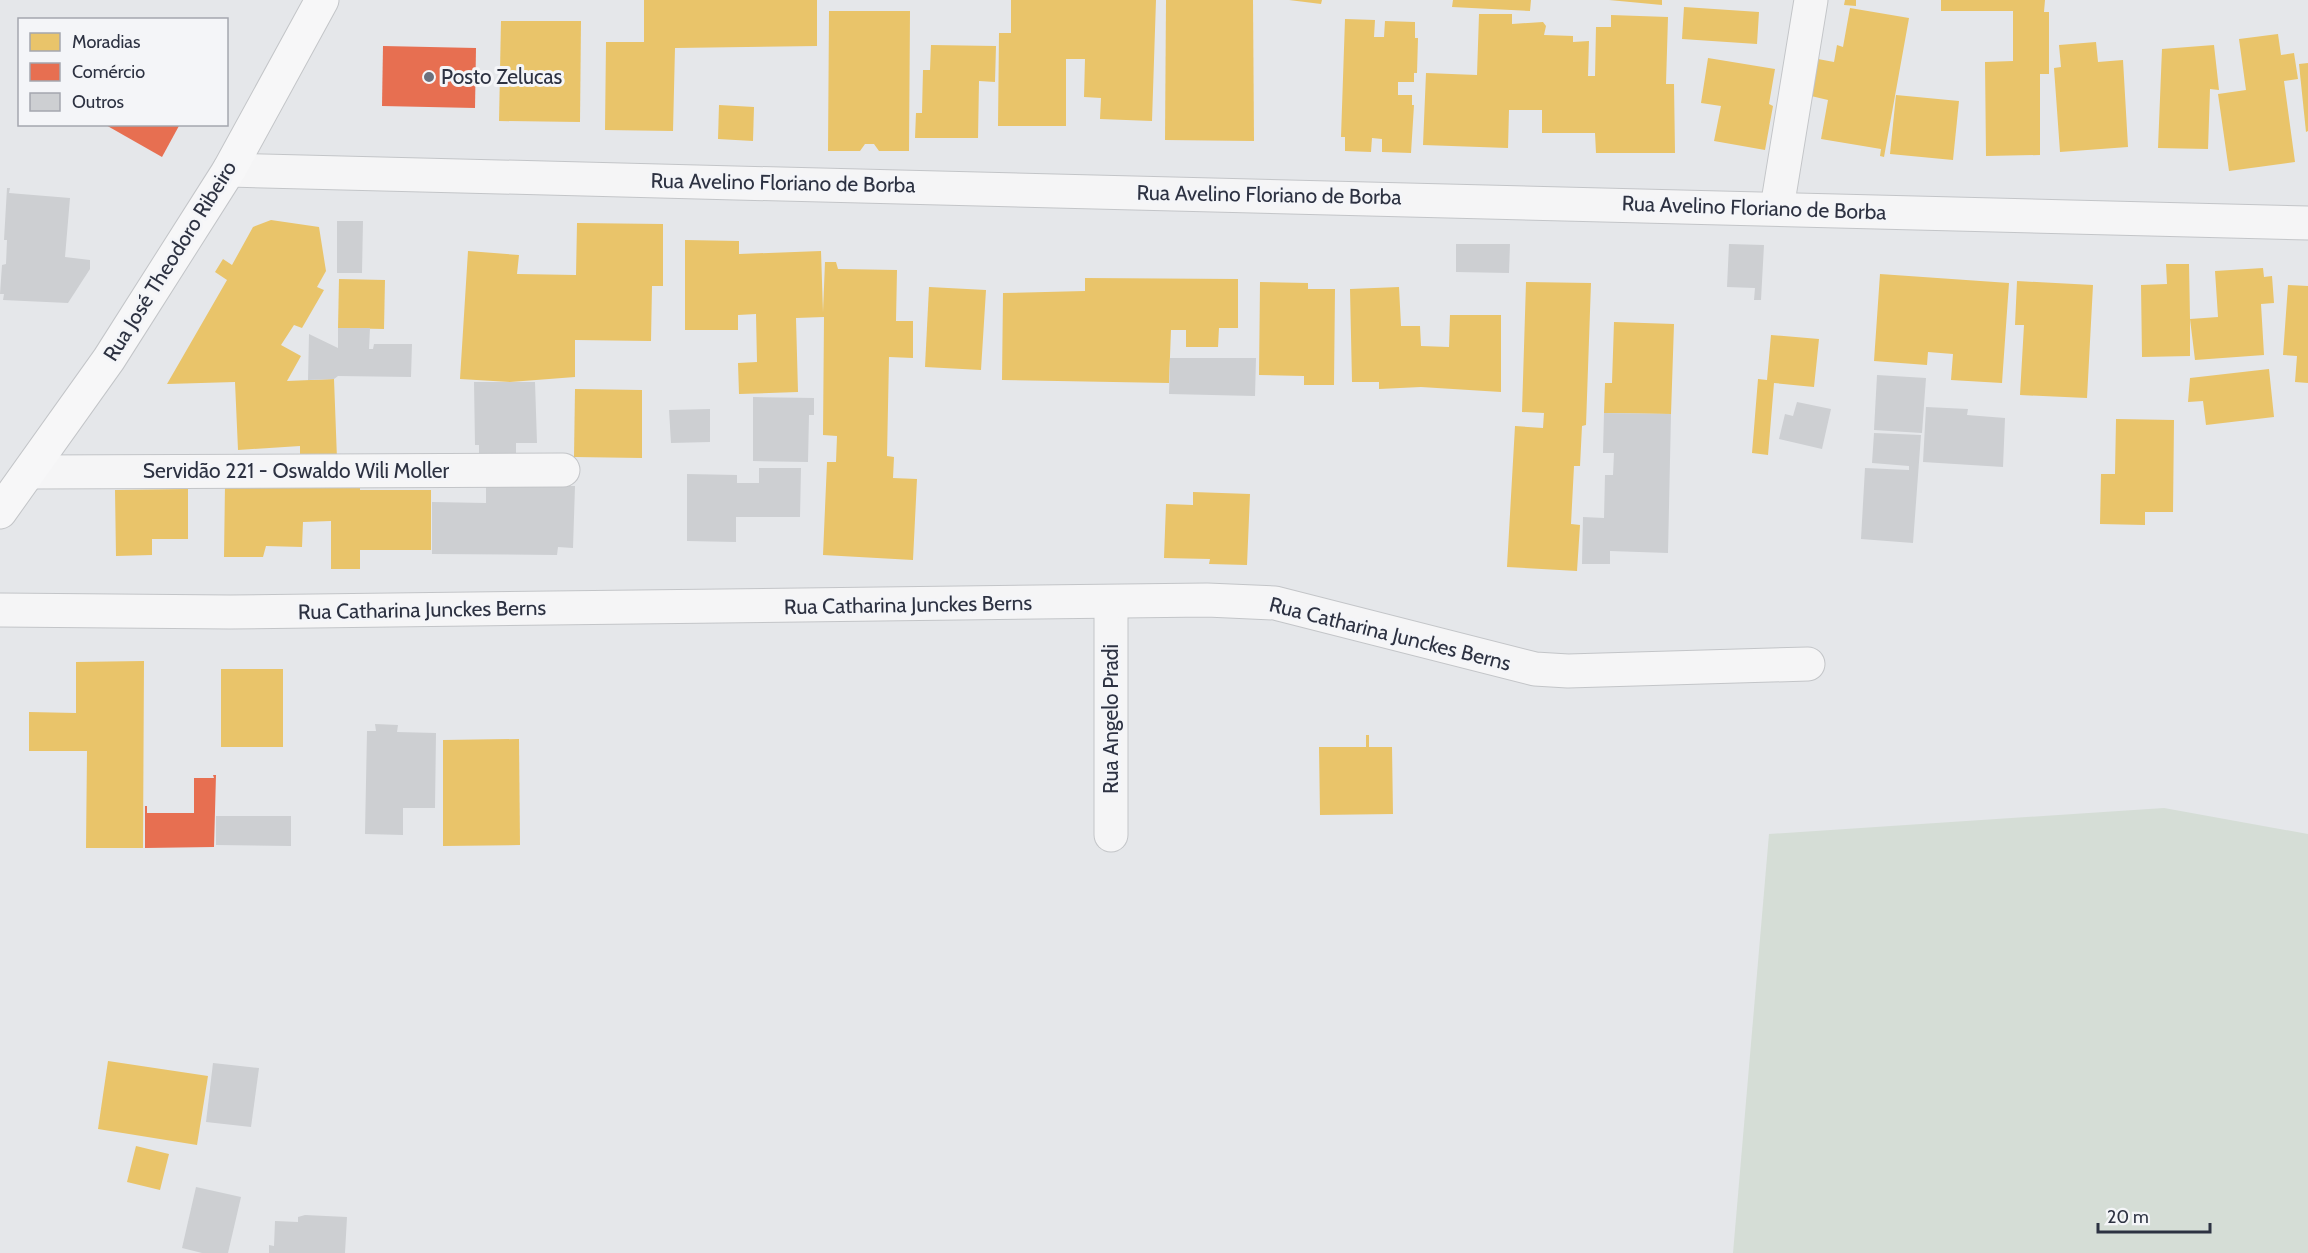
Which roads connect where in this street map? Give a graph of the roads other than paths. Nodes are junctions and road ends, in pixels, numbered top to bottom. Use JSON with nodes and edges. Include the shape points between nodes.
{"nodes":[{"id":1,"x":322,"y":0,"type":"edge"},
{"id":2,"x":1811,"y":0,"type":"edge"},
{"id":3,"x":229,"y":170,"type":"junction"},
{"id":4,"x":1777,"y":208,"type":"junction"},
{"id":5,"x":2308,"y":223,"type":"edge"},
{"id":6,"x":563,"y":470,"type":"dead end"},
{"id":7,"x":30,"y":472,"type":"junction"},
{"id":8,"x":0,"y":512,"type":"edge"},
{"id":9,"x":1111,"y":603,"type":"junction"},
{"id":10,"x":0,"y":610,"type":"edge"},
{"id":11,"x":1808,"y":664,"type":"dead end"},
{"id":12,"x":1111,"y":835,"type":"dead end"}],
"edges":[{"from":1,"to":3,"type":"main road","name":"Rua José Theodoro Ribeiro"},
{"from":2,"to":4,"type":"street"},
{"from":3,"to":4,"type":"street","name":"Rua Avelino Floriano de Borba"},
{"from":3,"to":7,"type":"main road","name":"Rua José Theodoro Ribeiro","via":[[109,359]]},
{"from":4,"to":5,"type":"street","name":"Rua Avelino Floriano de Borba"},
{"from":6,"to":7,"type":"street","name":"Servidão 221 - Oswaldo Wili Moller"},
{"from":7,"to":8,"type":"main road","name":"Rua José Theodoro Ribeiro"},
{"from":9,"to":10,"type":"street","name":"Rua Catharina Junckes Berns","via":[[230,612]]},
{"from":9,"to":11,"type":"street","name":"Rua Catharina Junckes Berns","via":[[1275,603],[1535,669]]},
{"from":9,"to":12,"type":"street","name":"Rua Angelo Pradi"}]}
